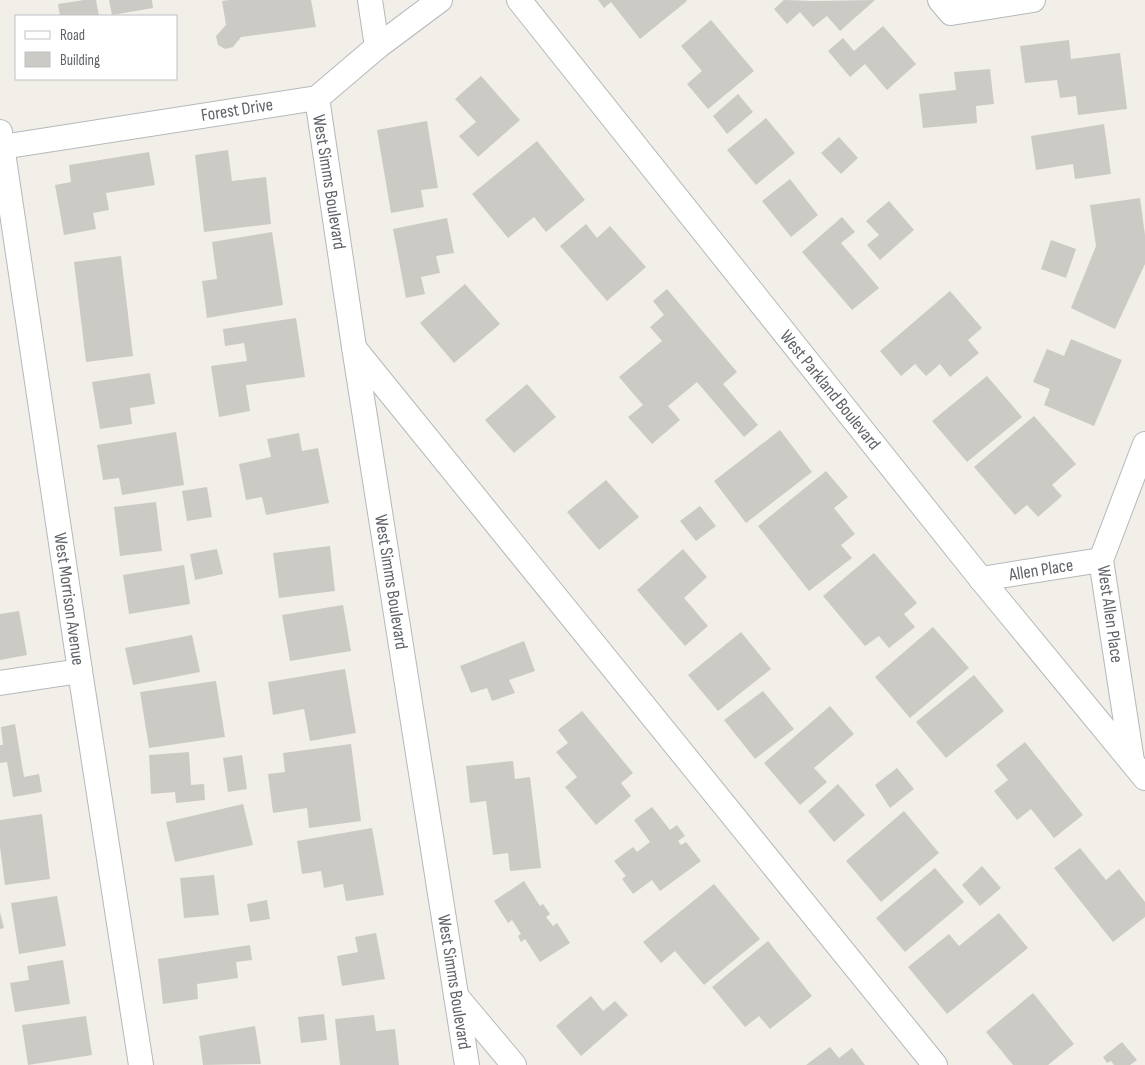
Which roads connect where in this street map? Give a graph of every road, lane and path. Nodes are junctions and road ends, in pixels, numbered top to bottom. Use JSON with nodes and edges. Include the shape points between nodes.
{"nodes":[{"id":1,"x":370,"y":0,"type":"edge"},
{"id":2,"x":440,"y":0,"type":"edge"},
{"id":3,"x":519,"y":0,"type":"edge"},
{"id":4,"x":940,"y":0,"type":"edge"},
{"id":5,"x":1033,"y":0,"type":"edge"},
{"id":6,"x":377,"y":47,"type":"junction"},
{"id":7,"x":317,"y":98,"type":"junction"},
{"id":8,"x":1,"y":139,"type":"edge"},
{"id":9,"x":354,"y":347,"type":"junction"},
{"id":10,"x":1145,"y":444,"type":"edge"},
{"id":11,"x":1101,"y":560,"type":"junction"},
{"id":12,"x":981,"y":579,"type":"junction"},
{"id":13,"x":80,"y":671,"type":"junction"},
{"id":14,"x":0,"y":683,"type":"edge"},
{"id":15,"x":1138,"y":769,"type":"edge"},
{"id":16,"x":456,"y":996,"type":"junction"},
{"id":17,"x":141,"y":1065,"type":"edge"},
{"id":18,"x":467,"y":1065,"type":"edge"},
{"id":19,"x":514,"y":1065,"type":"edge"},
{"id":20,"x":935,"y":1065,"type":"edge"}],
"edges":[{"from":1,"to":6,"type":"street"},
{"from":2,"to":6,"type":"street"},
{"from":3,"to":12,"type":"street","name":"West Parkland Boulevard"},
{"from":4,"to":5,"type":"street","via":[[951,13]]},
{"from":6,"to":7,"type":"street"},
{"from":7,"to":8,"type":"street","name":"Forest Drive"},
{"from":7,"to":9,"type":"street","name":"West Simms Boulevard"},
{"from":8,"to":13,"type":"street","name":"West Morrison Avenue"},
{"from":9,"to":16,"type":"street","name":"West Simms Boulevard"},
{"from":9,"to":20,"type":"street"},
{"from":10,"to":11,"type":"street","name":"West Allen Place"},
{"from":11,"to":12,"type":"street","name":"Allen Place"},
{"from":11,"to":15,"type":"street","name":"West Allen Place"},
{"from":12,"to":15,"type":"street","name":"West Parkland Boulevard"},
{"from":13,"to":14,"type":"street"},
{"from":13,"to":17,"type":"street","name":"West Morrison Avenue"},
{"from":16,"to":18,"type":"street","name":"West Simms Boulevard"},
{"from":16,"to":19,"type":"street"}]}
